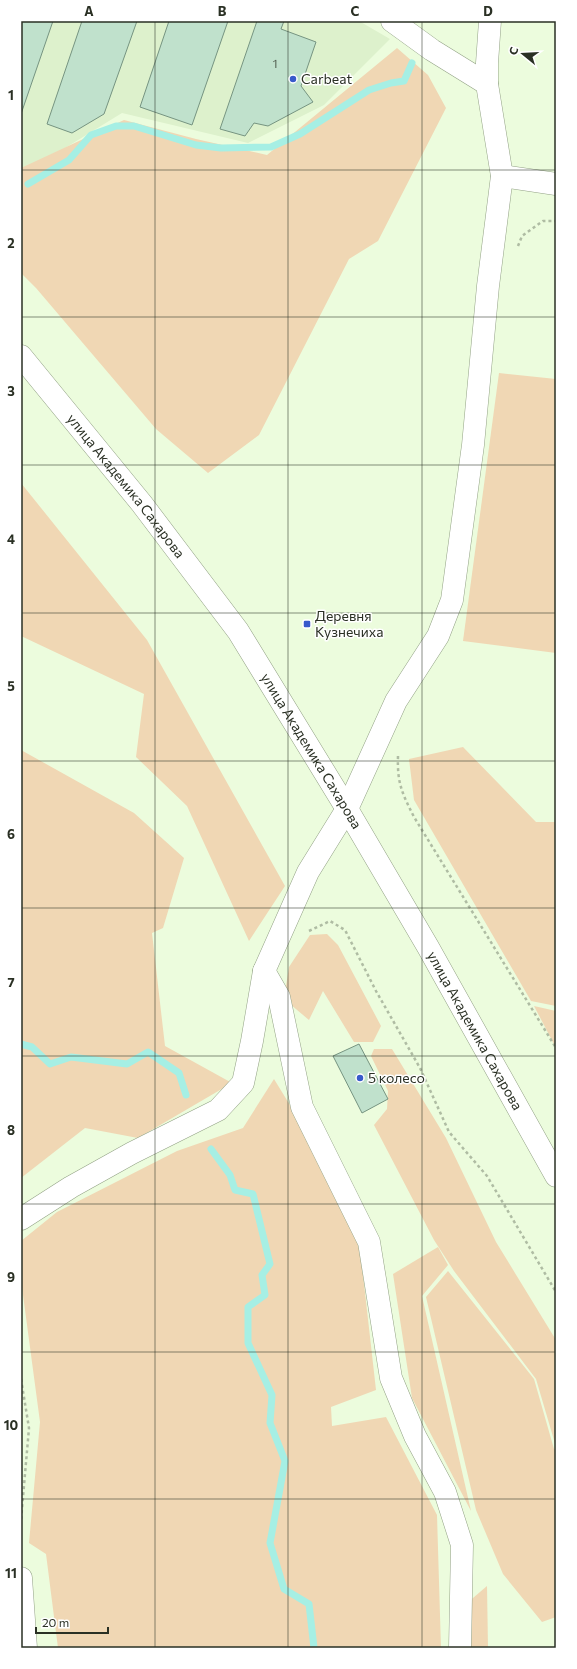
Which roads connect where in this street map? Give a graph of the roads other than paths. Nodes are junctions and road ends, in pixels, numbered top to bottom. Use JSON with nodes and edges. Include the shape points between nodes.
{"nodes":[{"id":1,"x":392,"y":21,"type":"edge"},
{"id":2,"x":490,"y":21,"type":"edge"},
{"id":3,"x":487,"y":84,"type":"junction"},
{"id":4,"x":502,"y":176,"type":"junction"},
{"id":5,"x":556,"y":184,"type":"edge"},
{"id":6,"x":21,"y":356,"type":"edge"},
{"id":7,"x":347,"y":809,"type":"junction"},
{"id":8,"x":264,"y":971,"type":"junction"},
{"id":9,"x":556,"y":1176,"type":"edge"},
{"id":10,"x":21,"y":1219,"type":"edge"},
{"id":11,"x":21,"y":1578,"type":"edge"},
{"id":12,"x":26,"y":1648,"type":"edge"},
{"id":13,"x":460,"y":1648,"type":"edge"}],
"edges":[{"from":1,"to":3,"type":"street","via":[[432,50]]},
{"from":2,"to":3,"type":"street"},
{"from":3,"to":4,"type":"street"},
{"from":4,"to":5,"type":"street"},
{"from":4,"to":7,"type":"street","via":[[488,286],[473,445],[452,600],[438,636],[396,701]]},
{"from":6,"to":7,"type":"street","name":"улица Академика Сахарова","via":[[142,504],[238,631]]},
{"from":7,"to":8,"type":"street","via":[[308,872]]},
{"from":7,"to":9,"type":"street","name":"улица Академика Сахарова","via":[[428,947]]},
{"from":8,"to":10,"type":"street","via":[[242,1083],[218,1110],[132,1153]]},
{"from":8,"to":13,"type":"street","via":[[279,997],[302,1107],[369,1242],[391,1378],[415,1436],[446,1492],[462,1545]]},
{"from":11,"to":12,"type":"street"}]}
